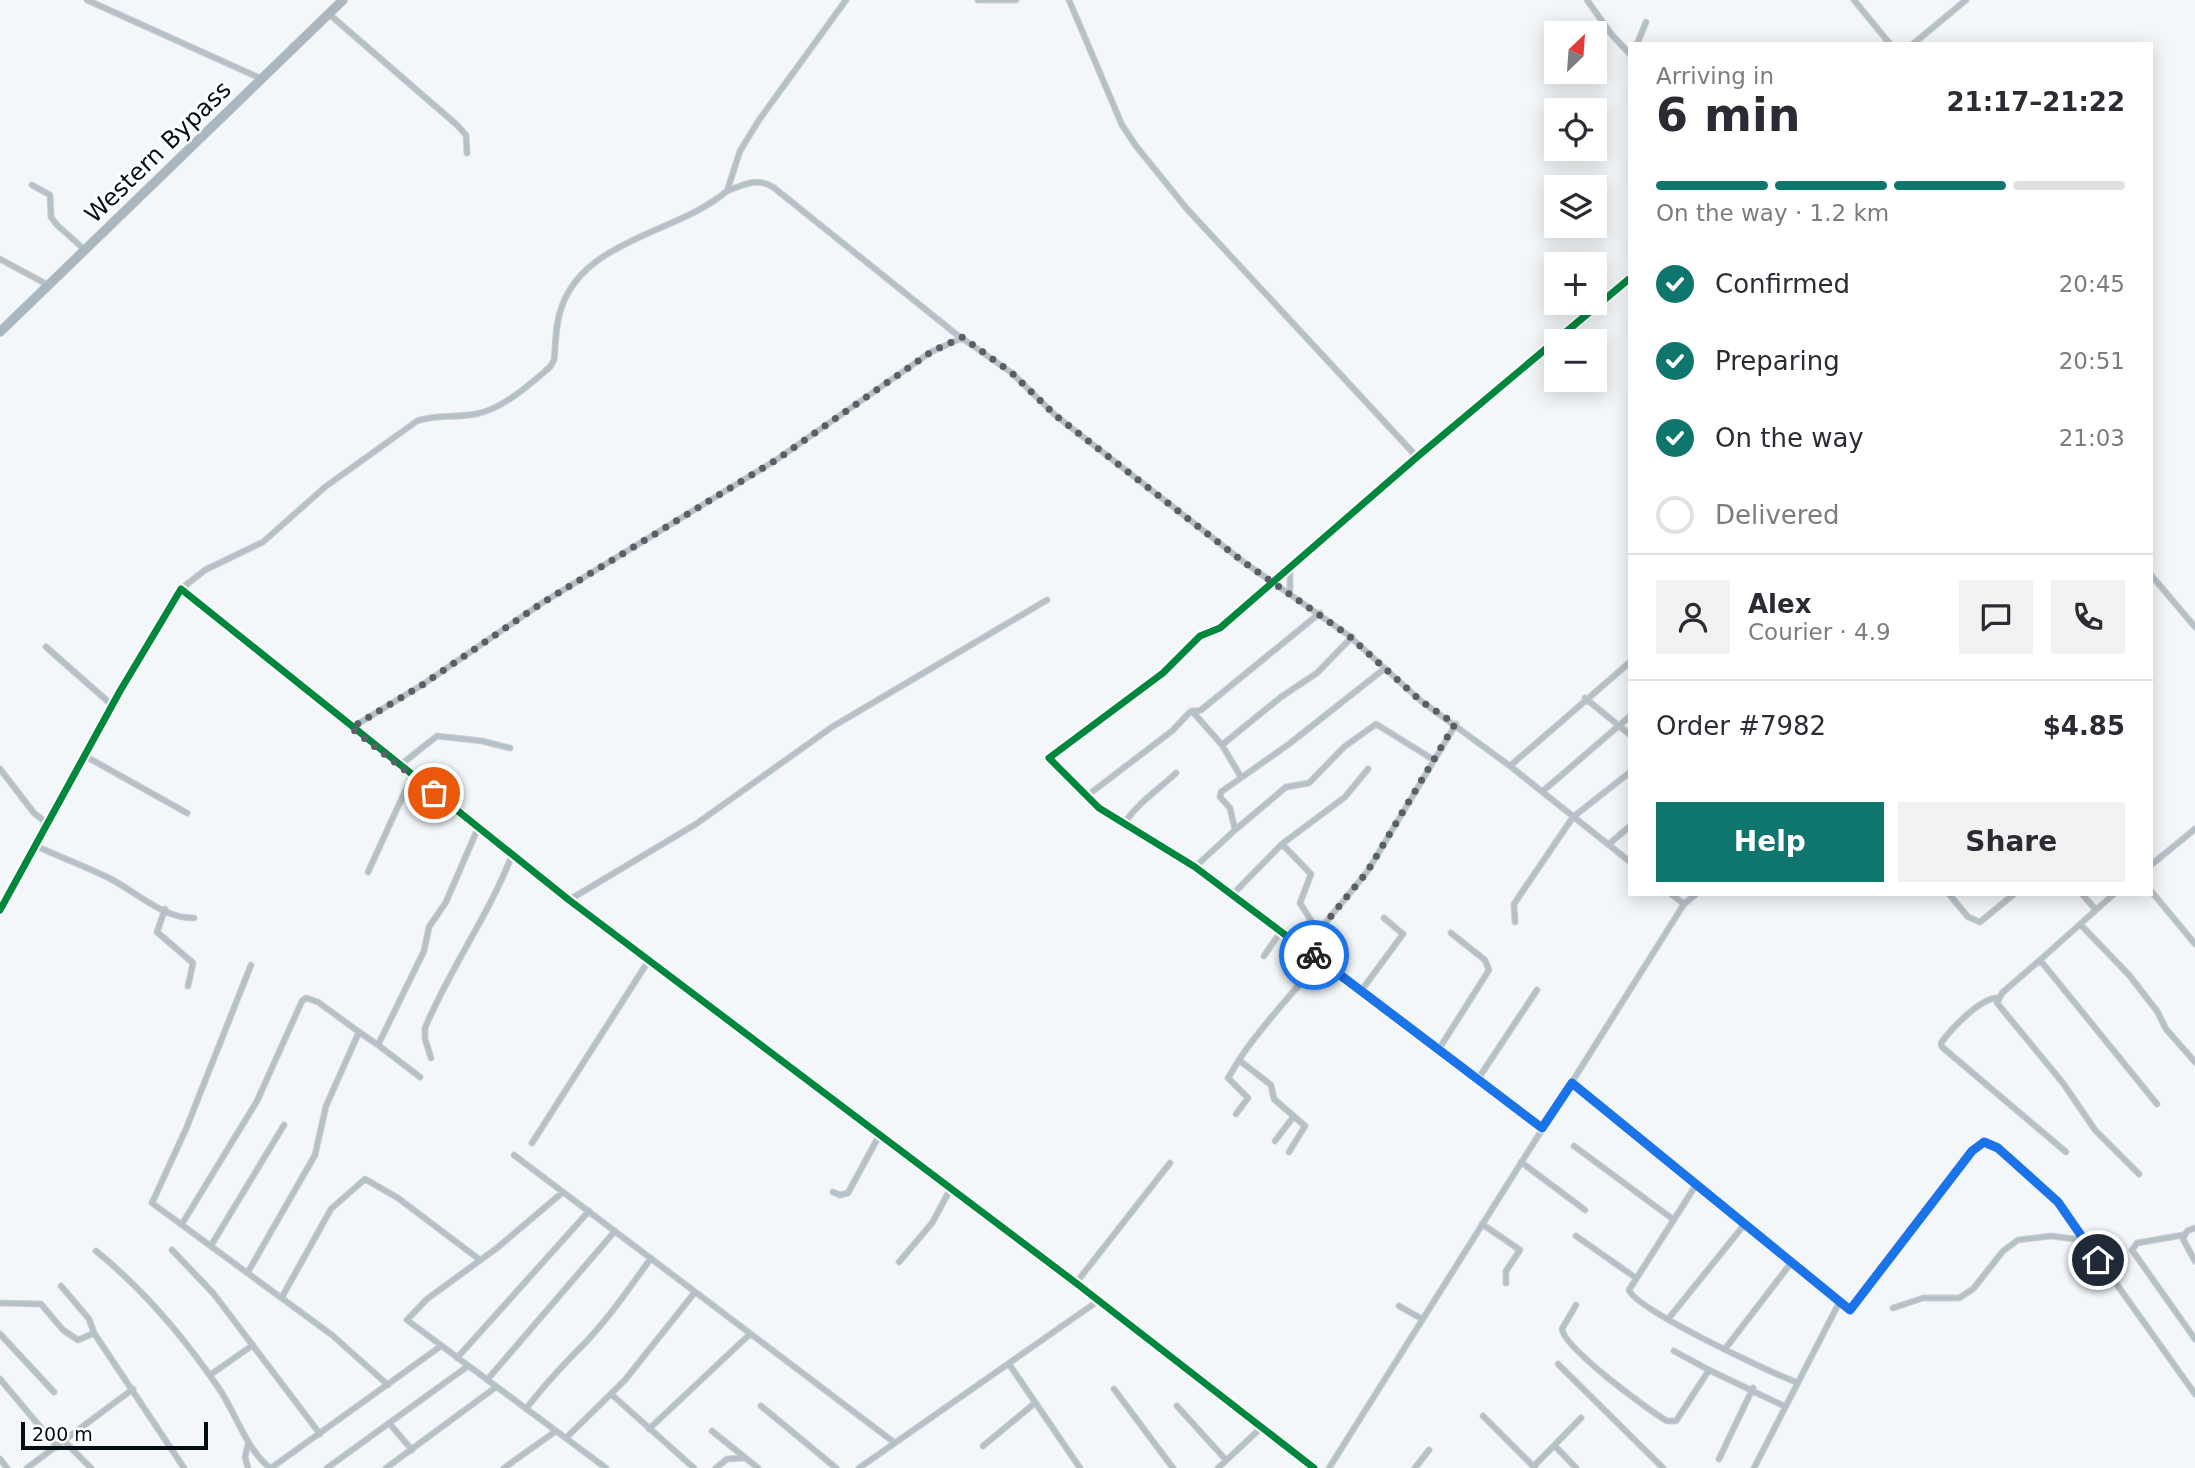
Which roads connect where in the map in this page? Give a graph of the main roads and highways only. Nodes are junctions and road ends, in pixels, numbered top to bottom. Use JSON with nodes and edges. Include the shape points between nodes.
{"nodes":[{"id":1,"x":343,"y":0,"type":"edge"},
{"id":2,"x":0,"y":332,"type":"edge"}],
"edges":[{"from":1,"to":2,"type":"main road","name":"Western Bypass"}]}
